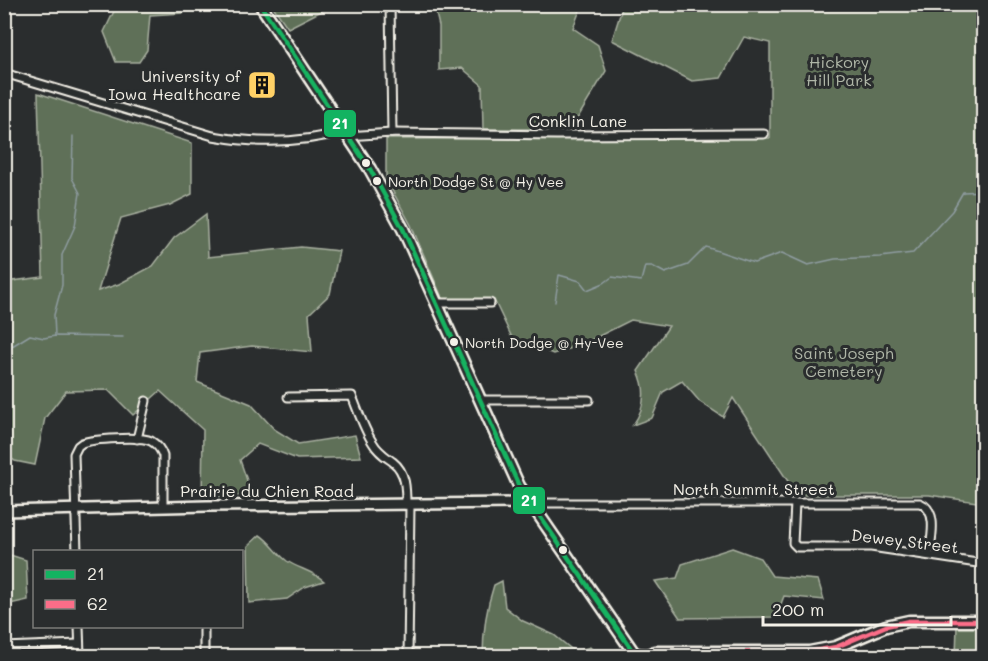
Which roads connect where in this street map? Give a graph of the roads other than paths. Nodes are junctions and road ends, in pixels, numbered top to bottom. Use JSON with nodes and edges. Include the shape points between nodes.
{"nodes":[{"id":1,"x":260,"y":4,"type":"edge"},
{"id":2,"x":390,"y":4,"type":"edge"},
{"id":3,"x":4,"y":73,"type":"edge"},
{"id":4,"x":346,"y":133,"type":"junction"},
{"id":5,"x":392,"y":133,"type":"junction"},
{"id":6,"x":764,"y":134,"type":"dead end"},
{"id":7,"x":437,"y":303,"type":"junction"},
{"id":8,"x":490,"y":303,"type":"dead end"},
{"id":9,"x":288,"y":397,"type":"dead end"},
{"id":10,"x":480,"y":400,"type":"junction"},
{"id":11,"x":589,"y":400,"type":"dead end"},
{"id":12,"x":146,"y":401,"type":"dead end"},
{"id":13,"x":137,"y":439,"type":"junction"},
{"id":14,"x":529,"y":503,"type":"junction"},
{"id":15,"x":795,"y":503,"type":"junction"},
{"id":16,"x":408,"y":505,"type":"junction"},
{"id":17,"x":163,"y":507,"type":"junction"},
{"id":18,"x":75,"y":509,"type":"junction"},
{"id":19,"x":4,"y":511,"type":"edge"},
{"id":20,"x":77,"y":550,"type":"edge"},
{"id":21,"x":929,"y":555,"type":"junction"},
{"id":22,"x":984,"y":564,"type":"edge"},
{"id":23,"x":984,"y":621,"type":"edge"},
{"id":24,"x":79,"y":628,"type":"edge"},
{"id":25,"x":204,"y":628,"type":"edge"},
{"id":26,"x":626,"y":642,"type":"junction"},
{"id":27,"x":79,"y":644,"type":"junction"},
{"id":28,"x":4,"y":647,"type":"edge"},
{"id":29,"x":654,"y":654,"type":"edge"},
{"id":30,"x":634,"y":656,"type":"edge"},
{"id":31,"x":80,"y":657,"type":"edge"},
{"id":32,"x":204,"y":657,"type":"edge"},
{"id":33,"x":408,"y":657,"type":"edge"}],
"edges":[{"from":1,"to":4,"type":"main road"},
{"from":2,"to":5,"type":"street"},
{"from":3,"to":4,"type":"street","name":"Conklin Lane","via":[[213,136],[296,142]]},
{"from":4,"to":5,"type":"street","name":"Conklin Lane"},
{"from":4,"to":7,"type":"main road","via":[[387,198]]},
{"from":5,"to":6,"type":"street","name":"Conklin Lane"},
{"from":7,"to":8,"type":"street"},
{"from":7,"to":10,"type":"main road"},
{"from":9,"to":16,"type":"street","via":[[352,396],[372,442],[402,473]]},
{"from":10,"to":11,"type":"street"},
{"from":10,"to":14,"type":"main road"},
{"from":12,"to":13,"type":"street"},
{"from":13,"to":17,"type":"street","via":[[153,442],[163,456]]},
{"from":13,"to":18,"type":"street","via":[[87,441],[78,446],[74,454]]},
{"from":14,"to":15,"type":"street","name":"North Summit Street"},
{"from":14,"to":16,"type":"street","name":"Prairie du Chien Road"},
{"from":14,"to":26,"type":"main road"},
{"from":15,"to":21,"type":"street","name":"Dewey Street","via":[[793,543],[797,547],[871,547]]},
{"from":15,"to":21,"type":"street","name":"North Summit Street","via":[[920,503],[932,516]]},
{"from":16,"to":17,"type":"street","name":"Prairie du Chien Road"},
{"from":16,"to":33,"type":"street"},
{"from":17,"to":18,"type":"street","name":"Prairie du Chien Road"},
{"from":18,"to":19,"type":"street","name":"Prairie du Chien Road"},
{"from":18,"to":20,"type":"street"},
{"from":21,"to":22,"type":"street","name":"Dewey Street"},
{"from":23,"to":29,"type":"main road","via":[[909,621],[880,628],[836,647],[809,652]]},
{"from":24,"to":27,"type":"street"},
{"from":25,"to":32,"type":"street"},
{"from":26,"to":29,"type":"main road"},
{"from":26,"to":30,"type":"main road"},
{"from":27,"to":28,"type":"street"},
{"from":27,"to":31,"type":"street"},
{"from":29,"to":30,"type":"main road"}]}
